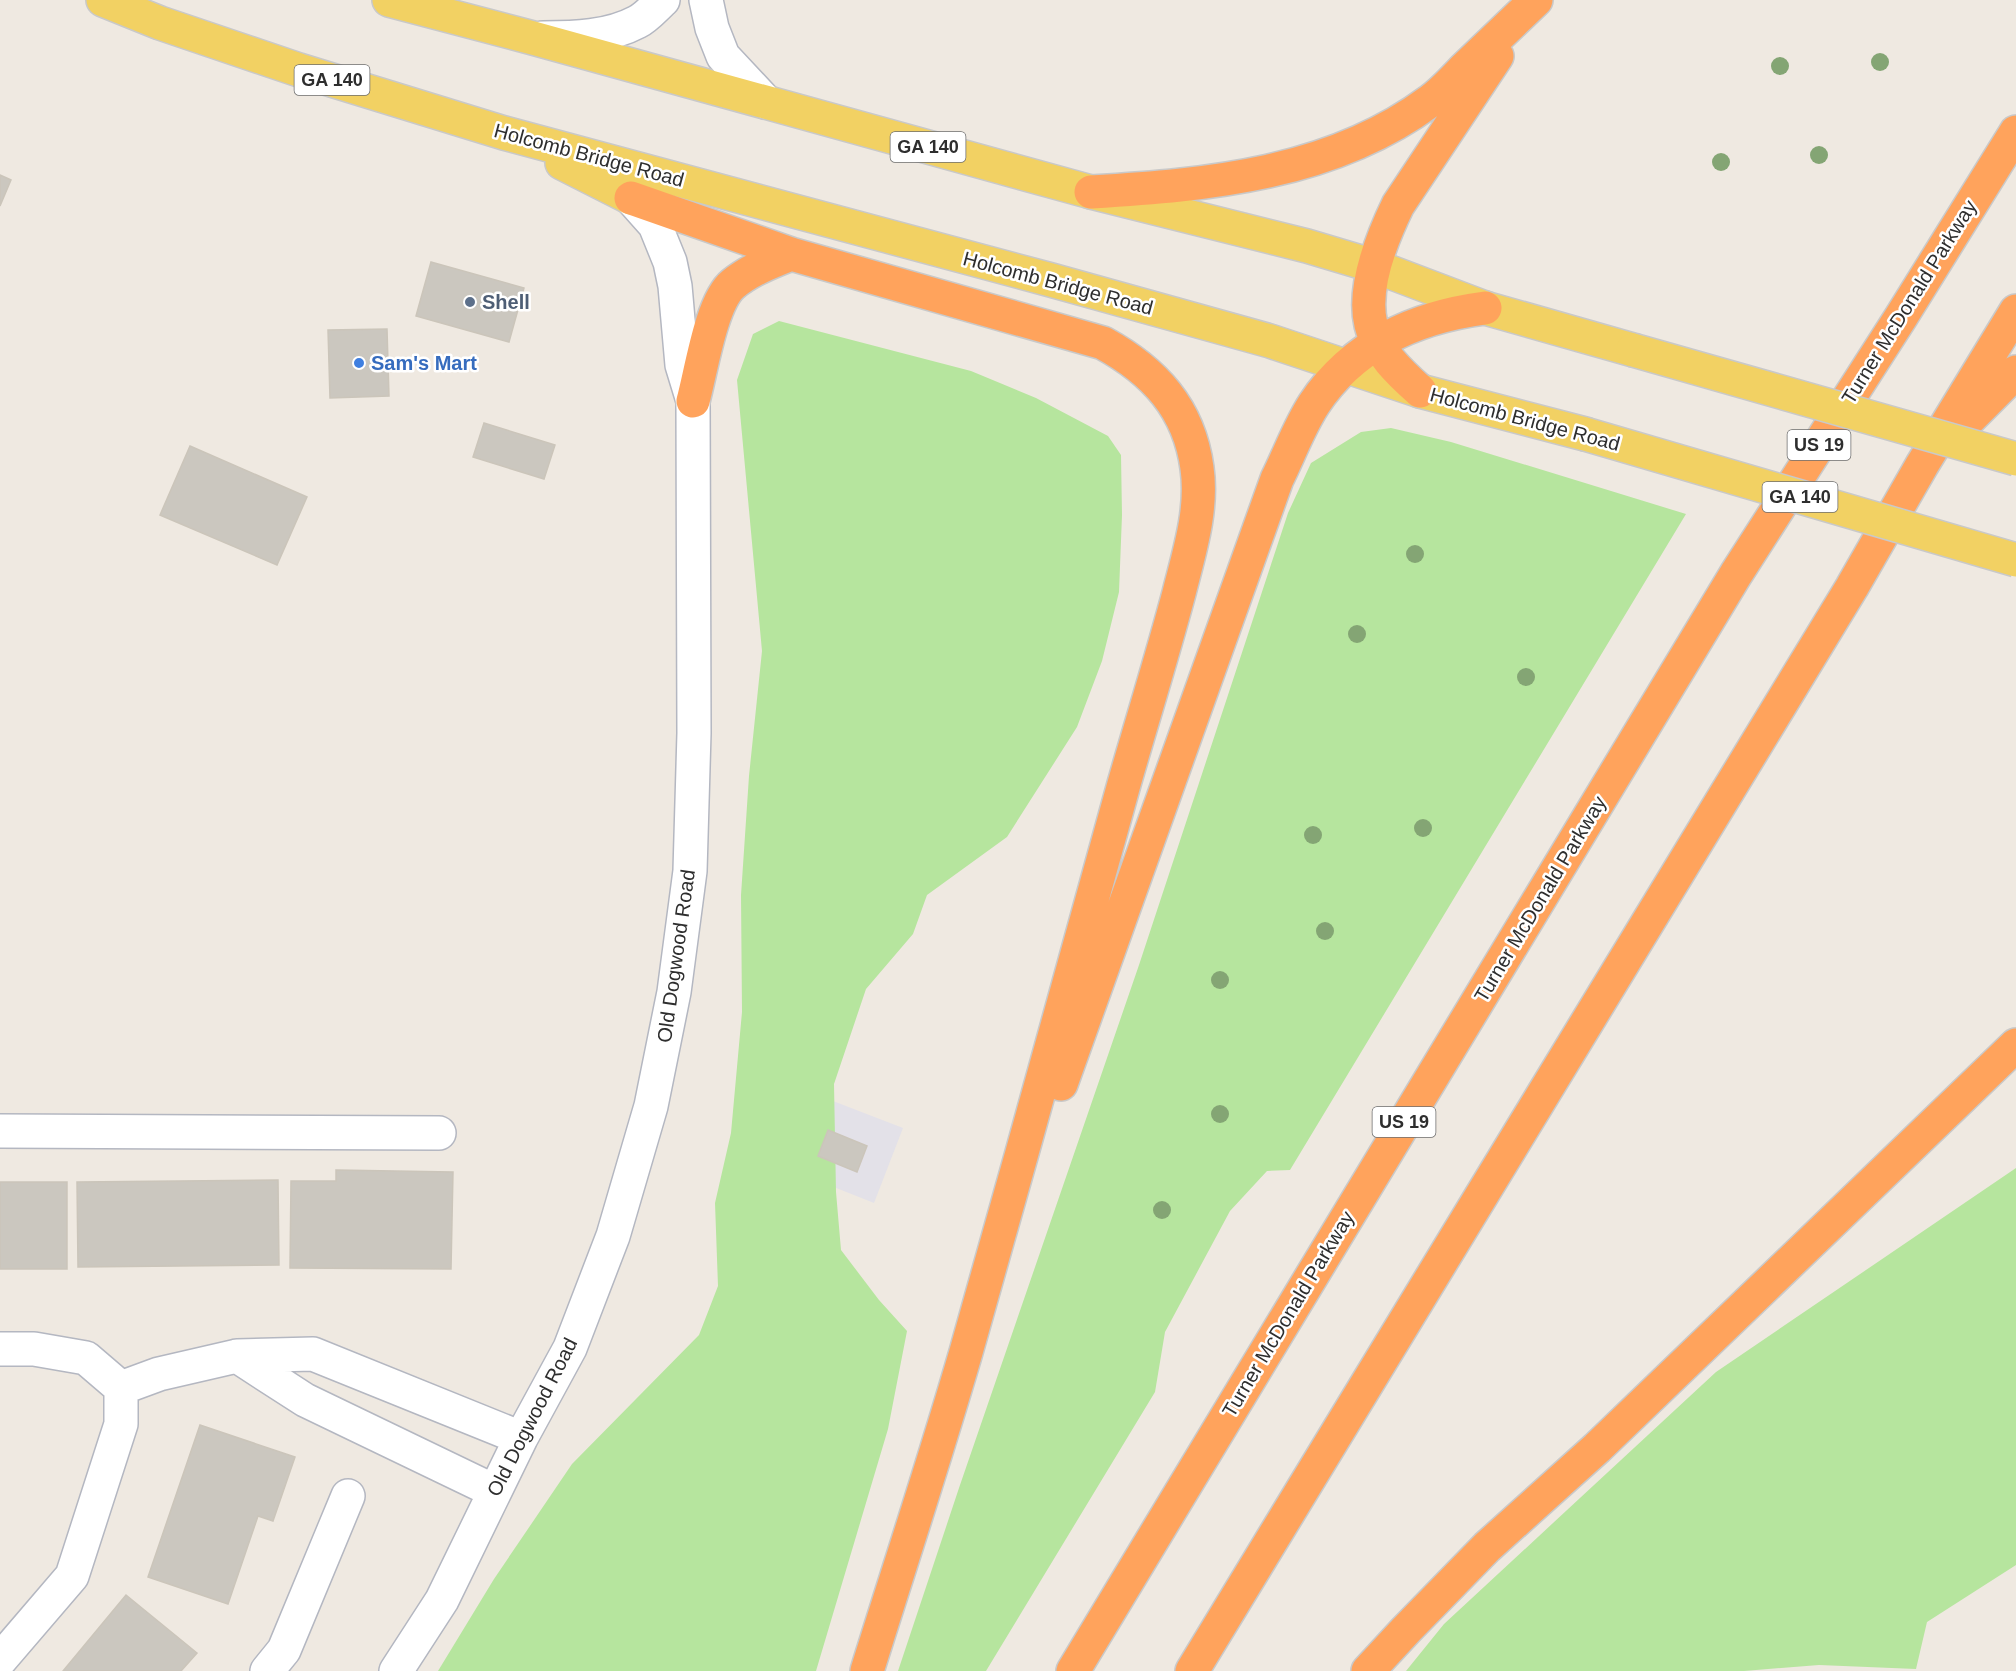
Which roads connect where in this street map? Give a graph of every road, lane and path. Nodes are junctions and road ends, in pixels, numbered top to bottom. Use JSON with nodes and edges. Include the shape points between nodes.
{"nodes":[{"id":1,"x":103,"y":0,"type":"edge"},
{"id":2,"x":389,"y":0,"type":"edge"},
{"id":3,"x":663,"y":0,"type":"edge"},
{"id":4,"x":706,"y":0,"type":"edge"},
{"id":5,"x":1535,"y":1,"type":"edge"},
{"id":6,"x":533,"y":38,"type":"junction"},
{"id":7,"x":766,"y":102,"type":"junction"},
{"id":8,"x":2016,"y":132,"type":"edge"},
{"id":9,"x":504,"y":133,"type":"junction"},
{"id":10,"x":1091,"y":192,"type":"junction"},
{"id":11,"x":631,"y":198,"type":"junction"},
{"id":12,"x":791,"y":254,"type":"junction"},
{"id":13,"x":1374,"y":266,"type":"junction"},
{"id":14,"x":1485,"y":308,"type":"junction"},
{"id":15,"x":2016,"y":311,"type":"edge"},
{"id":16,"x":1378,"y":342,"type":"junction"},
{"id":17,"x":1347,"y":366,"type":"junction"},
{"id":18,"x":2016,"y":372,"type":"edge"},
{"id":19,"x":1420,"y":390,"type":"junction"},
{"id":20,"x":693,"y":401,"type":"junction"},
{"id":21,"x":2016,"y":459,"type":"edge"},
{"id":22,"x":1922,"y":465,"type":"junction"},
{"id":23,"x":2016,"y":560,"type":"edge"},
{"id":24,"x":2016,"y":1045,"type":"edge"},
{"id":25,"x":0,"y":1131,"type":"edge"},
{"id":26,"x":439,"y":1133,"type":"dead end"},
{"id":27,"x":0,"y":1349,"type":"edge"},
{"id":28,"x":965,"y":1354,"type":"junction"},
{"id":29,"x":237,"y":1356,"type":"junction"},
{"id":30,"x":121,"y":1388,"type":"junction"},
{"id":31,"x":413,"y":1395,"type":"junction"},
{"id":32,"x":520,"y":1438,"type":"junction"},
{"id":33,"x":389,"y":1441,"type":"junction"},
{"id":34,"x":494,"y":1491,"type":"junction"},
{"id":35,"x":348,"y":1496,"type":"dead end"},
{"id":36,"x":0,"y":1660,"type":"edge"},
{"id":37,"x":267,"y":1671,"type":"edge"},
{"id":38,"x":396,"y":1671,"type":"edge"},
{"id":39,"x":867,"y":1671,"type":"edge"},
{"id":40,"x":1072,"y":1671,"type":"edge"},
{"id":41,"x":1192,"y":1671,"type":"edge"},
{"id":42,"x":1368,"y":1671,"type":"edge"}],
"edges":[{"from":1,"to":9,"type":"main road","name":"Holcomb Bridge Road","number":"GA 140","via":[[299,70]]},
{"from":2,"to":6,"type":"main road","number":"GA 140"},
{"from":3,"to":6,"type":"street","via":[[638,21],[621,28],[580,38]]},
{"from":4,"to":7,"type":"street","via":[[723,56]]},
{"from":5,"to":10,"type":"highway","via":[[1431,100],[1383,132],[1271,172],[1205,183]]},
{"from":5,"to":13,"type":"highway","via":[[1398,205]]},
{"from":6,"to":7,"type":"main road","number":"GA 140"},
{"from":7,"to":10,"type":"main road","number":"GA 140"},
{"from":8,"to":40,"type":"highway","name":"Turner McDonald Parkway","number":"US 19","via":[[1736,574]]},
{"from":9,"to":11,"type":"main road"},
{"from":9,"to":17,"type":"main road","name":"Holcomb Bridge Road","number":"GA 140","via":[[1051,280]]},
{"from":10,"to":13,"type":"main road","number":"GA 140"},
{"from":11,"to":12,"type":"highway"},
{"from":11,"to":20,"type":"street","name":"Old Dogwood Road","via":[[656,225],[670,262],[682,365]]},
{"from":12,"to":20,"type":"highway","via":[[755,269],[726,291],[713,319]]},
{"from":12,"to":28,"type":"highway","via":[[1103,343],[1131,358],[1173,399],[1188,430],[1197,468],[1198,503],[1192,541],[1171,624]]},
{"from":13,"to":14,"type":"main road","number":"GA 140"},
{"from":13,"to":16,"type":"highway","via":[[1369,309]]},
{"from":14,"to":16,"type":"highway","via":[[1418,322]]},
{"from":14,"to":21,"type":"main road","number":"GA 140","bridge":true},
{"from":15,"to":22,"type":"highway"},
{"from":16,"to":17,"type":"highway"},
{"from":16,"to":19,"type":"highway","via":[[1394,367]]},
{"from":17,"to":19,"type":"main road","name":"Holcomb Bridge Road","number":"GA 140"},
{"from":17,"to":28,"type":"highway","via":[[1313,405],[1276,479]]},
{"from":18,"to":22,"type":"highway"},
{"from":19,"to":23,"type":"main road","name":"Holcomb Bridge Road","number":"GA 140","bridge":true},
{"from":20,"to":32,"type":"street","name":"Old Dogwood Road","via":[[694,733],[690,859],[674,992],[651,1106],[613,1236],[570,1348]]},
{"from":22,"to":41,"type":"highway","via":[[1852,587]]},
{"from":24,"to":42,"type":"highway","via":[[1597,1448],[1488,1547]]},
{"from":25,"to":26,"type":"street"},
{"from":27,"to":30,"type":"street","via":[[34,1349],[86,1358]]},
{"from":28,"to":39,"type":"highway"},
{"from":29,"to":30,"type":"street","via":[[159,1374]]},
{"from":29,"to":31,"type":"street","via":[[313,1354]]},
{"from":29,"to":33,"type":"street","via":[[305,1400]]},
{"from":30,"to":36,"type":"street","via":[[121,1424],[72,1576]]},
{"from":31,"to":32,"type":"street"},
{"from":31,"to":33,"type":"street"},
{"from":32,"to":34,"type":"street","name":"Old Dogwood Road"},
{"from":33,"to":34,"type":"street"},
{"from":34,"to":38,"type":"street","name":"Old Dogwood Road","via":[[442,1600]]},
{"from":35,"to":37,"type":"street","via":[[284,1650]]}]}
